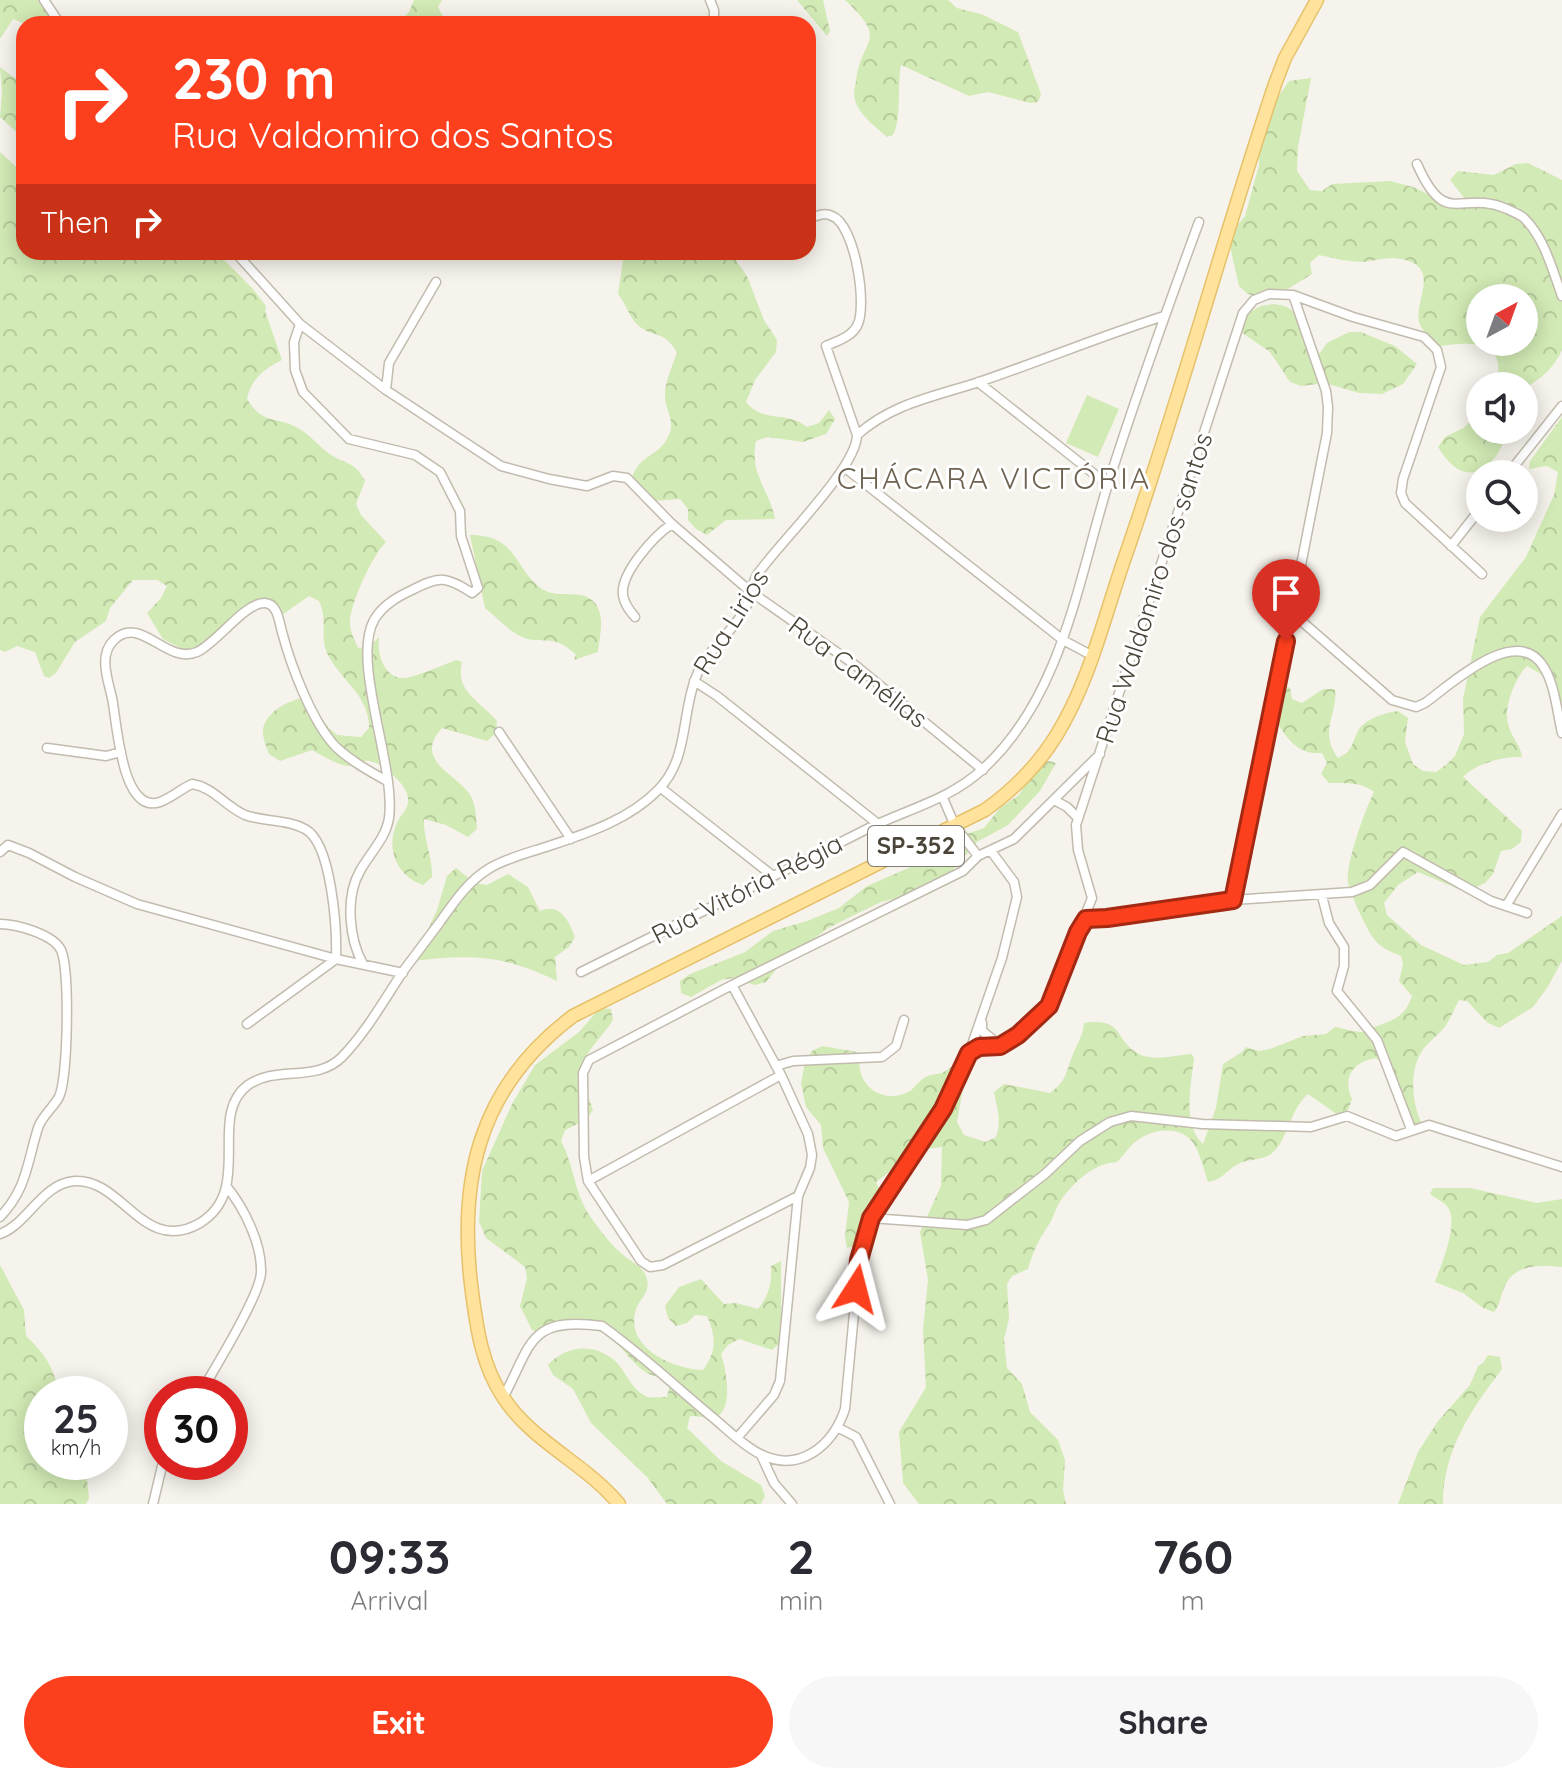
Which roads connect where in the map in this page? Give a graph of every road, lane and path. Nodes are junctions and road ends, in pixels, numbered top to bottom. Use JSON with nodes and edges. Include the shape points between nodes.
{"nodes":[{"id":1,"x":1317,"y":0,"type":"edge"},
{"id":2,"x":1417,"y":164,"type":"dead end"},
{"id":3,"x":816,"y":216,"type":"edge"},
{"id":4,"x":1199,"y":222,"type":"dead end"},
{"id":5,"x":242,"y":260,"type":"edge"},
{"id":6,"x":436,"y":282,"type":"dead end"},
{"id":7,"x":1293,"y":295,"type":"junction"},
{"id":8,"x":1562,"y":296,"type":"edge"},
{"id":9,"x":1164,"y":316,"type":"junction"},
{"id":10,"x":300,"y":324,"type":"junction"},
{"id":11,"x":978,"y":382,"type":"junction"},
{"id":12,"x":386,"y":390,"type":"junction"},
{"id":13,"x":1562,"y":406,"type":"edge"},
{"id":14,"x":857,"y":435,"type":"junction"},
{"id":15,"x":1519,"y":460,"type":"edge"},
{"id":16,"x":844,"y":467,"type":"junction"},
{"id":17,"x":1108,"y":485,"type":"junction"},
{"id":18,"x":672,"y":524,"type":"junction"},
{"id":19,"x":1466,"y":527,"type":"edge"},
{"id":20,"x":1451,"y":546,"type":"junction"},
{"id":21,"x":1482,"y":574,"type":"dead end"},
{"id":22,"x":751,"y":592,"type":"junction"},
{"id":23,"x":1291,"y":612,"type":"junction"},
{"id":24,"x":635,"y":617,"type":"dead end"},
{"id":25,"x":1063,"y":640,"type":"junction"},
{"id":26,"x":1091,"y":655,"type":"junction"},
{"id":27,"x":694,"y":681,"type":"junction"},
{"id":28,"x":499,"y":732,"type":"dead end"},
{"id":29,"x":1562,"y":733,"type":"edge"},
{"id":30,"x":47,"y":748,"type":"dead end"},
{"id":31,"x":121,"y":752,"type":"junction"},
{"id":32,"x":1101,"y":753,"type":"junction"},
{"id":33,"x":983,"y":770,"type":"junction"},
{"id":34,"x":387,"y":781,"type":"junction"},
{"id":35,"x":661,"y":788,"type":"junction"},
{"id":36,"x":943,"y":798,"type":"junction"},
{"id":37,"x":1054,"y":800,"type":"junction"},
{"id":38,"x":1562,"y":814,"type":"edge"},
{"id":39,"x":1078,"y":818,"type":"junction"},
{"id":40,"x":878,"y":824,"type":"junction"},
{"id":41,"x":955,"y":826,"type":"junction"},
{"id":42,"x":571,"y":839,"type":"junction"},
{"id":43,"x":4,"y":849,"type":"edge"},
{"id":44,"x":991,"y":851,"type":"junction"},
{"id":45,"x":978,"y":856,"type":"junction"},
{"id":46,"x":773,"y":876,"type":"junction"},
{"id":47,"x":1322,"y":896,"type":"junction"},
{"id":48,"x":1233,"y":900,"type":"junction"},
{"id":49,"x":1506,"y":906,"type":"junction"},
{"id":50,"x":1527,"y":913,"type":"dead end"},
{"id":51,"x":1086,"y":919,"type":"junction"},
{"id":52,"x":0,"y":924,"type":"edge"},
{"id":53,"x":336,"y":959,"type":"junction"},
{"id":54,"x":363,"y":964,"type":"junction"},
{"id":55,"x":581,"y":972,"type":"dead end"},
{"id":56,"x":403,"y":973,"type":"junction"},
{"id":57,"x":732,"y":985,"type":"junction"},
{"id":58,"x":982,"y":1016,"type":"junction"},
{"id":59,"x":904,"y":1020,"type":"dead end"},
{"id":60,"x":247,"y":1024,"type":"dead end"},
{"id":61,"x":1000,"y":1046,"type":"junction"},
{"id":62,"x":969,"y":1053,"type":"junction"},
{"id":63,"x":778,"y":1070,"type":"junction"},
{"id":64,"x":1411,"y":1129,"type":"junction"},
{"id":65,"x":1562,"y":1167,"type":"edge"},
{"id":66,"x":588,"y":1181,"type":"junction"},
{"id":67,"x":227,"y":1187,"type":"junction"},
{"id":68,"x":798,"y":1196,"type":"junction"},
{"id":69,"x":0,"y":1217,"type":"edge"},
{"id":70,"x":871,"y":1218,"type":"junction"},
{"id":71,"x":0,"y":1234,"type":"edge"},
{"id":72,"x":210,"y":1376,"type":"edge"},
{"id":73,"x":503,"y":1398,"type":"junction"},
{"id":74,"x":839,"y":1428,"type":"junction"},
{"id":75,"x":737,"y":1438,"type":"junction"},
{"id":76,"x":761,"y":1455,"type":"junction"},
{"id":77,"x":159,"y":1480,"type":"edge"},
{"id":78,"x":153,"y":1504,"type":"edge"},
{"id":79,"x":619,"y":1504,"type":"edge"},
{"id":80,"x":792,"y":1504,"type":"edge"},
{"id":81,"x":890,"y":1504,"type":"edge"}],
"edges":[{"from":1,"to":26,"type":"main road","number":"SP-352","via":[[1275,84]]},
{"from":2,"to":8,"type":"street","via":[[1432,193],[1446,203],[1496,205],[1521,215],[1539,236]]},
{"from":3,"to":14,"type":"street","via":[[841,222],[860,272],[860,322],[852,334],[826,346]]},
{"from":4,"to":9,"type":"street","name":"Rua Vitória Régia"},
{"from":5,"to":10,"type":"street"},
{"from":6,"to":12,"type":"street","via":[[389,363]]},
{"from":7,"to":20,"type":"street","via":[[1424,337],[1437,350],[1441,367],[1401,493]]},
{"from":7,"to":23,"type":"street","via":[[1328,407]]},
{"from":7,"to":32,"type":"street","name":"Rua Waldomiro dos santos","via":[[1269,294],[1254,300],[1243,313]]},
{"from":9,"to":11,"type":"street"},
{"from":9,"to":17,"type":"street","name":"Rua Vitória Régia"},
{"from":10,"to":12,"type":"street"},
{"from":10,"to":34,"type":"street","via":[[294,342],[295,370],[303,392],[349,439],[415,455],[440,472],[460,511],[461,536],[478,588],[472,593],[440,578],[394,599],[373,621],[367,653]]},
{"from":11,"to":14,"type":"street","via":[[898,406]]},
{"from":11,"to":17,"type":"street"},
{"from":12,"to":18,"type":"street","name":"Rua Camélias","via":[[501,466],[587,486],[613,476],[627,478]]},
{"from":13,"to":15,"type":"street"},
{"from":14,"to":16,"type":"street","name":"Rua Lirios","via":[[857,446]]},
{"from":16,"to":22,"type":"street","name":"Rua Lirios","via":[[755,579]]},
{"from":16,"to":25,"type":"street"},
{"from":17,"to":25,"type":"street","name":"Rua Vitória Régia"},
{"from":18,"to":22,"type":"street","name":"Rua Camélias"},
{"from":18,"to":24,"type":"street","via":[[660,531],[624,582],[626,607]]},
{"from":19,"to":20,"type":"street"},
{"from":20,"to":21,"type":"street"},
{"from":22,"to":27,"type":"street","name":"Rua Lirios"},
{"from":22,"to":33,"type":"street","name":"Rua Camélias","via":[[855,665]]},
{"from":23,"to":29,"type":"street","via":[[1404,706],[1425,703],[1500,653],[1528,653],[1548,675]]},
{"from":23,"to":48,"type":"street"},
{"from":25,"to":26,"type":"street"},
{"from":25,"to":33,"type":"street","name":"Rua Vitória Régia","via":[[1017,731]]},
{"from":26,"to":41,"type":"main road","number":"SP-352","via":[[1069,712],[1039,758],[1004,796]]},
{"from":27,"to":35,"type":"street","name":"Rua Lirios","via":[[681,752]]},
{"from":27,"to":40,"type":"street"},
{"from":28,"to":42,"type":"street"},
{"from":30,"to":31,"type":"street","via":[[106,756]]},
{"from":31,"to":34,"type":"street","via":[[105,661],[114,639],[137,632],[164,649],[193,654],[262,603],[277,613],[294,669],[334,744]]},
{"from":31,"to":53,"type":"street","via":[[128,781],[138,797],[151,803],[201,785],[235,811],[296,825],[317,838],[329,875]]},
{"from":32,"to":37,"type":"street"},
{"from":32,"to":39,"type":"street","name":"Rua Waldomiro dos santos"},
{"from":33,"to":36,"type":"street","name":"Rua Vitória Régia"},
{"from":34,"to":54,"type":"street","via":[[389,820],[359,874],[352,906],[355,950]]},
{"from":35,"to":42,"type":"street","name":"Rua Lirios","via":[[624,816]]},
{"from":35,"to":46,"type":"street"},
{"from":36,"to":40,"type":"street","name":"Rua Vitória Régia"},
{"from":36,"to":41,"type":"street"},
{"from":37,"to":39,"type":"street"},
{"from":37,"to":44,"type":"street","via":[[1014,839]]},
{"from":38,"to":49,"type":"street"},
{"from":39,"to":51,"type":"street","name":"Rua Waldomiro dos santos","via":[[1078,850],[1092,898]]},
{"from":40,"to":46,"type":"street","name":"Rua Vitória Régia"},
{"from":41,"to":45,"type":"street"},
{"from":41,"to":73,"type":"main road","number":"SP-352","via":[[602,1000],[556,1029],[523,1061],[483,1130],[467,1229],[482,1352]]},
{"from":42,"to":56,"type":"street","name":"Rua Lirios","via":[[491,868],[471,882]]},
{"from":43,"to":53,"type":"street","via":[[29,853],[137,904]]},
{"from":44,"to":45,"type":"street"},
{"from":44,"to":58,"type":"street","via":[[1014,882],[1017,897]]},
{"from":45,"to":57,"type":"street","via":[[963,871]]},
{"from":46,"to":55,"type":"street","name":"Rua Vitória Régia"},
{"from":47,"to":48,"type":"street"},
{"from":47,"to":49,"type":"street","via":[[1370,885],[1403,852]]},
{"from":47,"to":64,"type":"street","via":[[1329,923],[1344,947],[1337,991],[1377,1040]]},
{"from":48,"to":51,"type":"street"},
{"from":49,"to":50,"type":"street"},
{"from":51,"to":61,"type":"street","via":[[1049,1006]]},
{"from":52,"to":69,"type":"street","via":[[26,928],[61,949],[69,1000],[60,1095],[39,1124],[21,1190]]},
{"from":53,"to":54,"type":"street"},
{"from":53,"to":60,"type":"street"},
{"from":54,"to":56,"type":"street"},
{"from":56,"to":67,"type":"street","via":[[379,1012],[330,1067],[260,1078],[245,1087],[232,1112]]},
{"from":57,"to":63,"type":"street"},
{"from":57,"to":66,"type":"street","via":[[589,1060],[583,1073]]},
{"from":58,"to":61,"type":"street","via":[[982,1031]]},
{"from":58,"to":62,"type":"street"},
{"from":59,"to":63,"type":"street","via":[[896,1046],[882,1057],[793,1061]]},
{"from":61,"to":62,"type":"street"},
{"from":62,"to":70,"type":"street","via":[[943,1109]]},
{"from":63,"to":66,"type":"street"},
{"from":63,"to":68,"type":"street","via":[[808,1134],[812,1155]]},
{"from":64,"to":65,"type":"street","via":[[1429,1125]]},
{"from":64,"to":70,"type":"street","via":[[1396,1136],[1347,1116],[1311,1127],[1131,1116],[1080,1141],[986,1220],[967,1225]]},
{"from":66,"to":68,"type":"street","via":[[650,1267]]},
{"from":67,"to":71,"type":"street","via":[[222,1202],[200,1222],[169,1231],[138,1218],[90,1183],[75,1181],[45,1195]]},
{"from":67,"to":72,"type":"street","via":[[242,1207],[262,1275]]},
{"from":68,"to":75,"type":"street","via":[[780,1381]]},
{"from":70,"to":74,"type":"street","via":[[859,1260]]},
{"from":73,"to":75,"type":"street","via":[[538,1334],[555,1326],[602,1326]]},
{"from":73,"to":79,"type":"main road","number":"SP-352","via":[[538,1436]]},
{"from":74,"to":76,"type":"street","via":[[813,1454],[779,1460]]},
{"from":74,"to":81,"type":"street","via":[[856,1437]]},
{"from":75,"to":76,"type":"street"},
{"from":76,"to":80,"type":"street"},
{"from":77,"to":78,"type":"street"}]}
